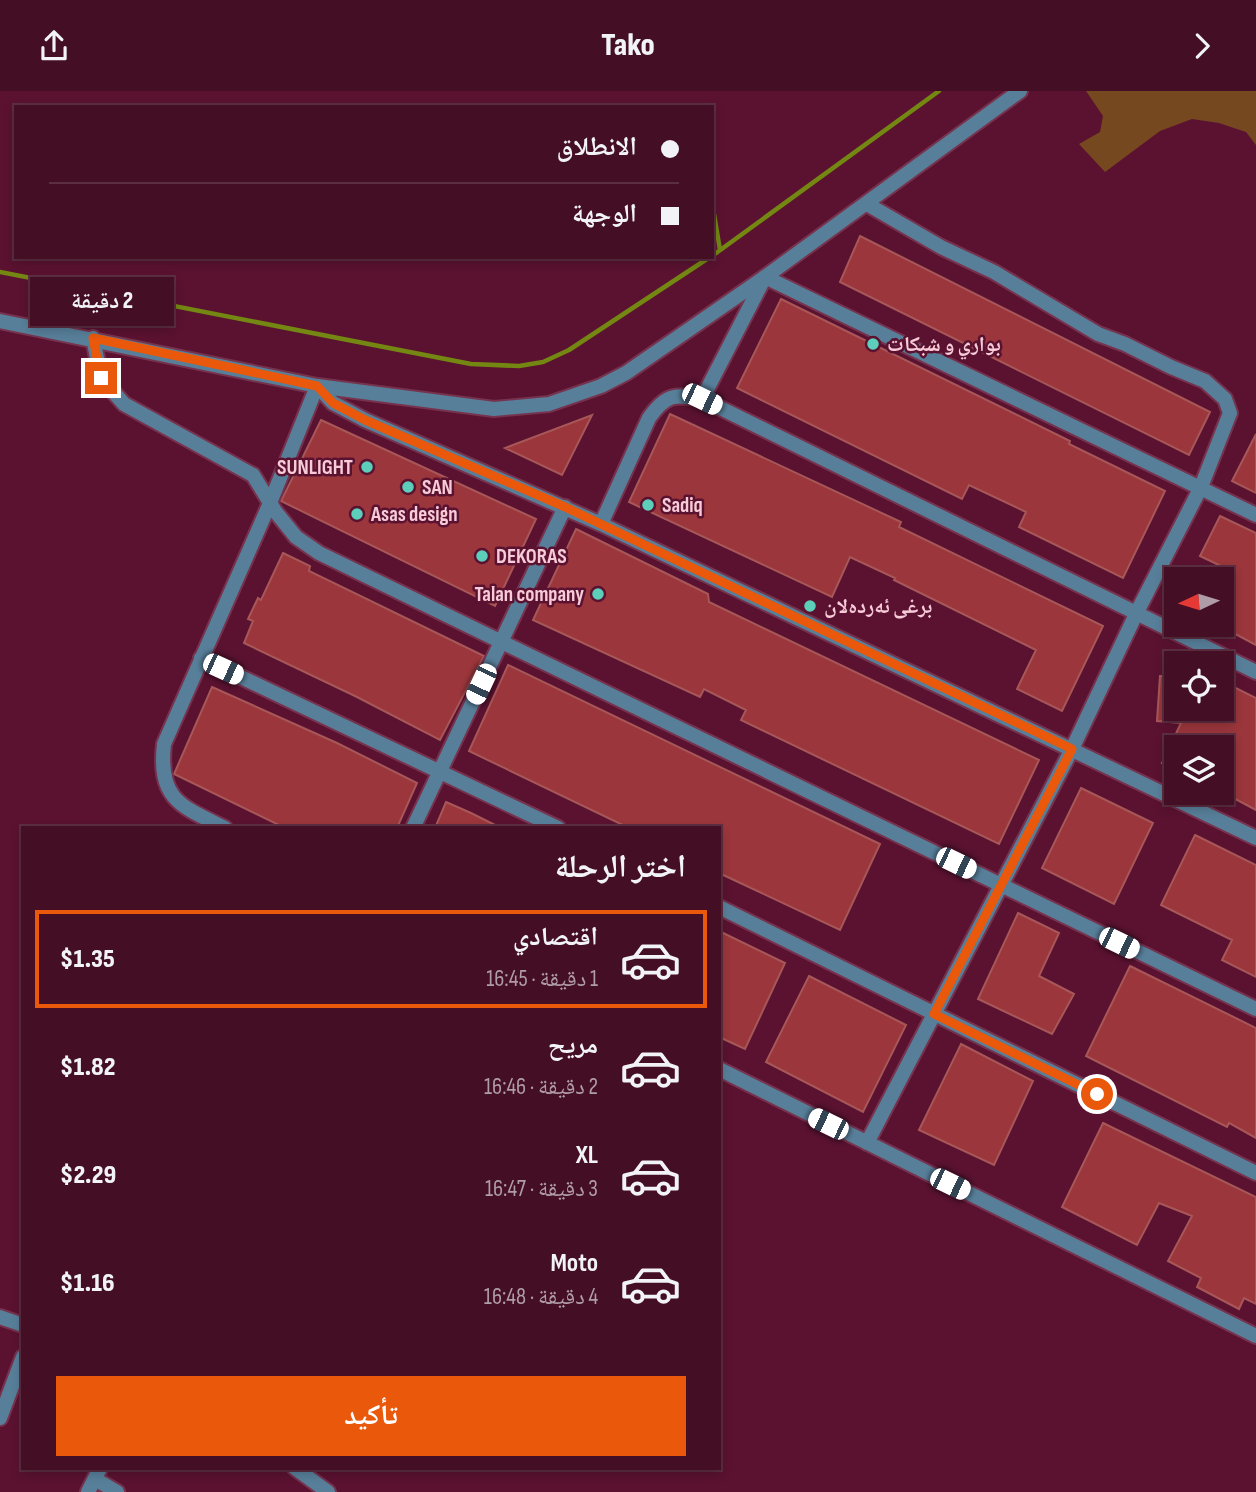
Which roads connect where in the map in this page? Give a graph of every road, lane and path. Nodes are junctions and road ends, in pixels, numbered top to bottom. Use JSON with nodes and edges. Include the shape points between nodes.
{"nodes":[{"id":1,"x":1020,"y":91,"type":"edge"},
{"id":2,"x":867,"y":204,"type":"junction"},
{"id":3,"x":765,"y":277,"type":"junction"},
{"id":4,"x":0,"y":321,"type":"edge"},
{"id":5,"x":93,"y":338,"type":"junction"},
{"id":6,"x":317,"y":386,"type":"junction"},
{"id":7,"x":702,"y":399,"type":"junction"},
{"id":8,"x":1201,"y":487,"type":"junction"},
{"id":9,"x":270,"y":503,"type":"junction"},
{"id":10,"x":565,"y":507,"type":"junction"},
{"id":11,"x":1256,"y":516,"type":"edge"},
{"id":12,"x":601,"y":524,"type":"junction"},
{"id":13,"x":1137,"y":612,"type":"junction"},
{"id":14,"x":502,"y":642,"type":"junction"},
{"id":15,"x":201,"y":658,"type":"junction"},
{"id":16,"x":1256,"y":672,"type":"edge"},
{"id":17,"x":1072,"y":749,"type":"junction"},
{"id":18,"x":440,"y":770,"type":"junction"},
{"id":19,"x":221,"y":826,"type":"edge"},
{"id":20,"x":414,"y":826,"type":"edge"},
{"id":21,"x":554,"y":826,"type":"edge"},
{"id":22,"x":1256,"y":838,"type":"edge"},
{"id":23,"x":1001,"y":885,"type":"junction"},
{"id":24,"x":721,"y":908,"type":"edge"},
{"id":25,"x":1256,"y":1009,"type":"edge"},
{"id":26,"x":934,"y":1014,"type":"junction"},
{"id":27,"x":721,"y":1070,"type":"edge"},
{"id":28,"x":867,"y":1143,"type":"junction"},
{"id":29,"x":1256,"y":1173,"type":"edge"},
{"id":30,"x":0,"y":1317,"type":"edge"},
{"id":31,"x":21,"y":1324,"type":"edge"},
{"id":32,"x":1256,"y":1336,"type":"edge"},
{"id":33,"x":21,"y":1362,"type":"edge"},
{"id":34,"x":0,"y":1418,"type":"edge"},
{"id":35,"x":298,"y":1470,"type":"edge"},
{"id":36,"x":94,"y":1480,"type":"edge"},
{"id":37,"x":117,"y":1492,"type":"edge"},
{"id":38,"x":328,"y":1492,"type":"edge"}],
"edges":[{"from":1,"to":2,"type":"street"},
{"from":2,"to":3,"type":"street"},
{"from":2,"to":8,"type":"street","via":[[1098,334],[1205,381],[1225,399],[1230,413]]},
{"from":3,"to":6,"type":"street","via":[[626,373],[549,404],[494,409]]},
{"from":3,"to":7,"type":"street"},
{"from":3,"to":8,"type":"street"},
{"from":4,"to":5,"type":"street"},
{"from":5,"to":6,"type":"street"},
{"from":5,"to":9,"type":"street","via":[[101,378],[124,404],[253,475]]},
{"from":6,"to":9,"type":"street"},
{"from":6,"to":10,"type":"street","via":[[333,403],[365,420]]},
{"from":7,"to":12,"type":"street","via":[[681,395],[658,405]]},
{"from":7,"to":13,"type":"street"},
{"from":8,"to":11,"type":"street"},
{"from":8,"to":13,"type":"street"},
{"from":9,"to":14,"type":"street","via":[[296,537],[319,553]]},
{"from":9,"to":15,"type":"street"},
{"from":10,"to":12,"type":"street"},
{"from":10,"to":14,"type":"street"},
{"from":12,"to":17,"type":"street"},
{"from":13,"to":16,"type":"street"},
{"from":13,"to":17,"type":"street"},
{"from":14,"to":18,"type":"street"},
{"from":14,"to":23,"type":"street"},
{"from":15,"to":18,"type":"street"},
{"from":15,"to":19,"type":"street","via":[[164,744],[162,765],[166,787],[174,798]]},
{"from":17,"to":22,"type":"street"},
{"from":17,"to":23,"type":"street"},
{"from":18,"to":20,"type":"street"},
{"from":18,"to":21,"type":"street"},
{"from":23,"to":25,"type":"street"},
{"from":23,"to":26,"type":"street"},
{"from":24,"to":26,"type":"street"},
{"from":26,"to":28,"type":"street"},
{"from":26,"to":29,"type":"street"},
{"from":27,"to":28,"type":"street"},
{"from":28,"to":32,"type":"street"},
{"from":30,"to":31,"type":"street"},
{"from":33,"to":34,"type":"street"},
{"from":35,"to":38,"type":"street"},
{"from":36,"to":37,"type":"street"}]}
